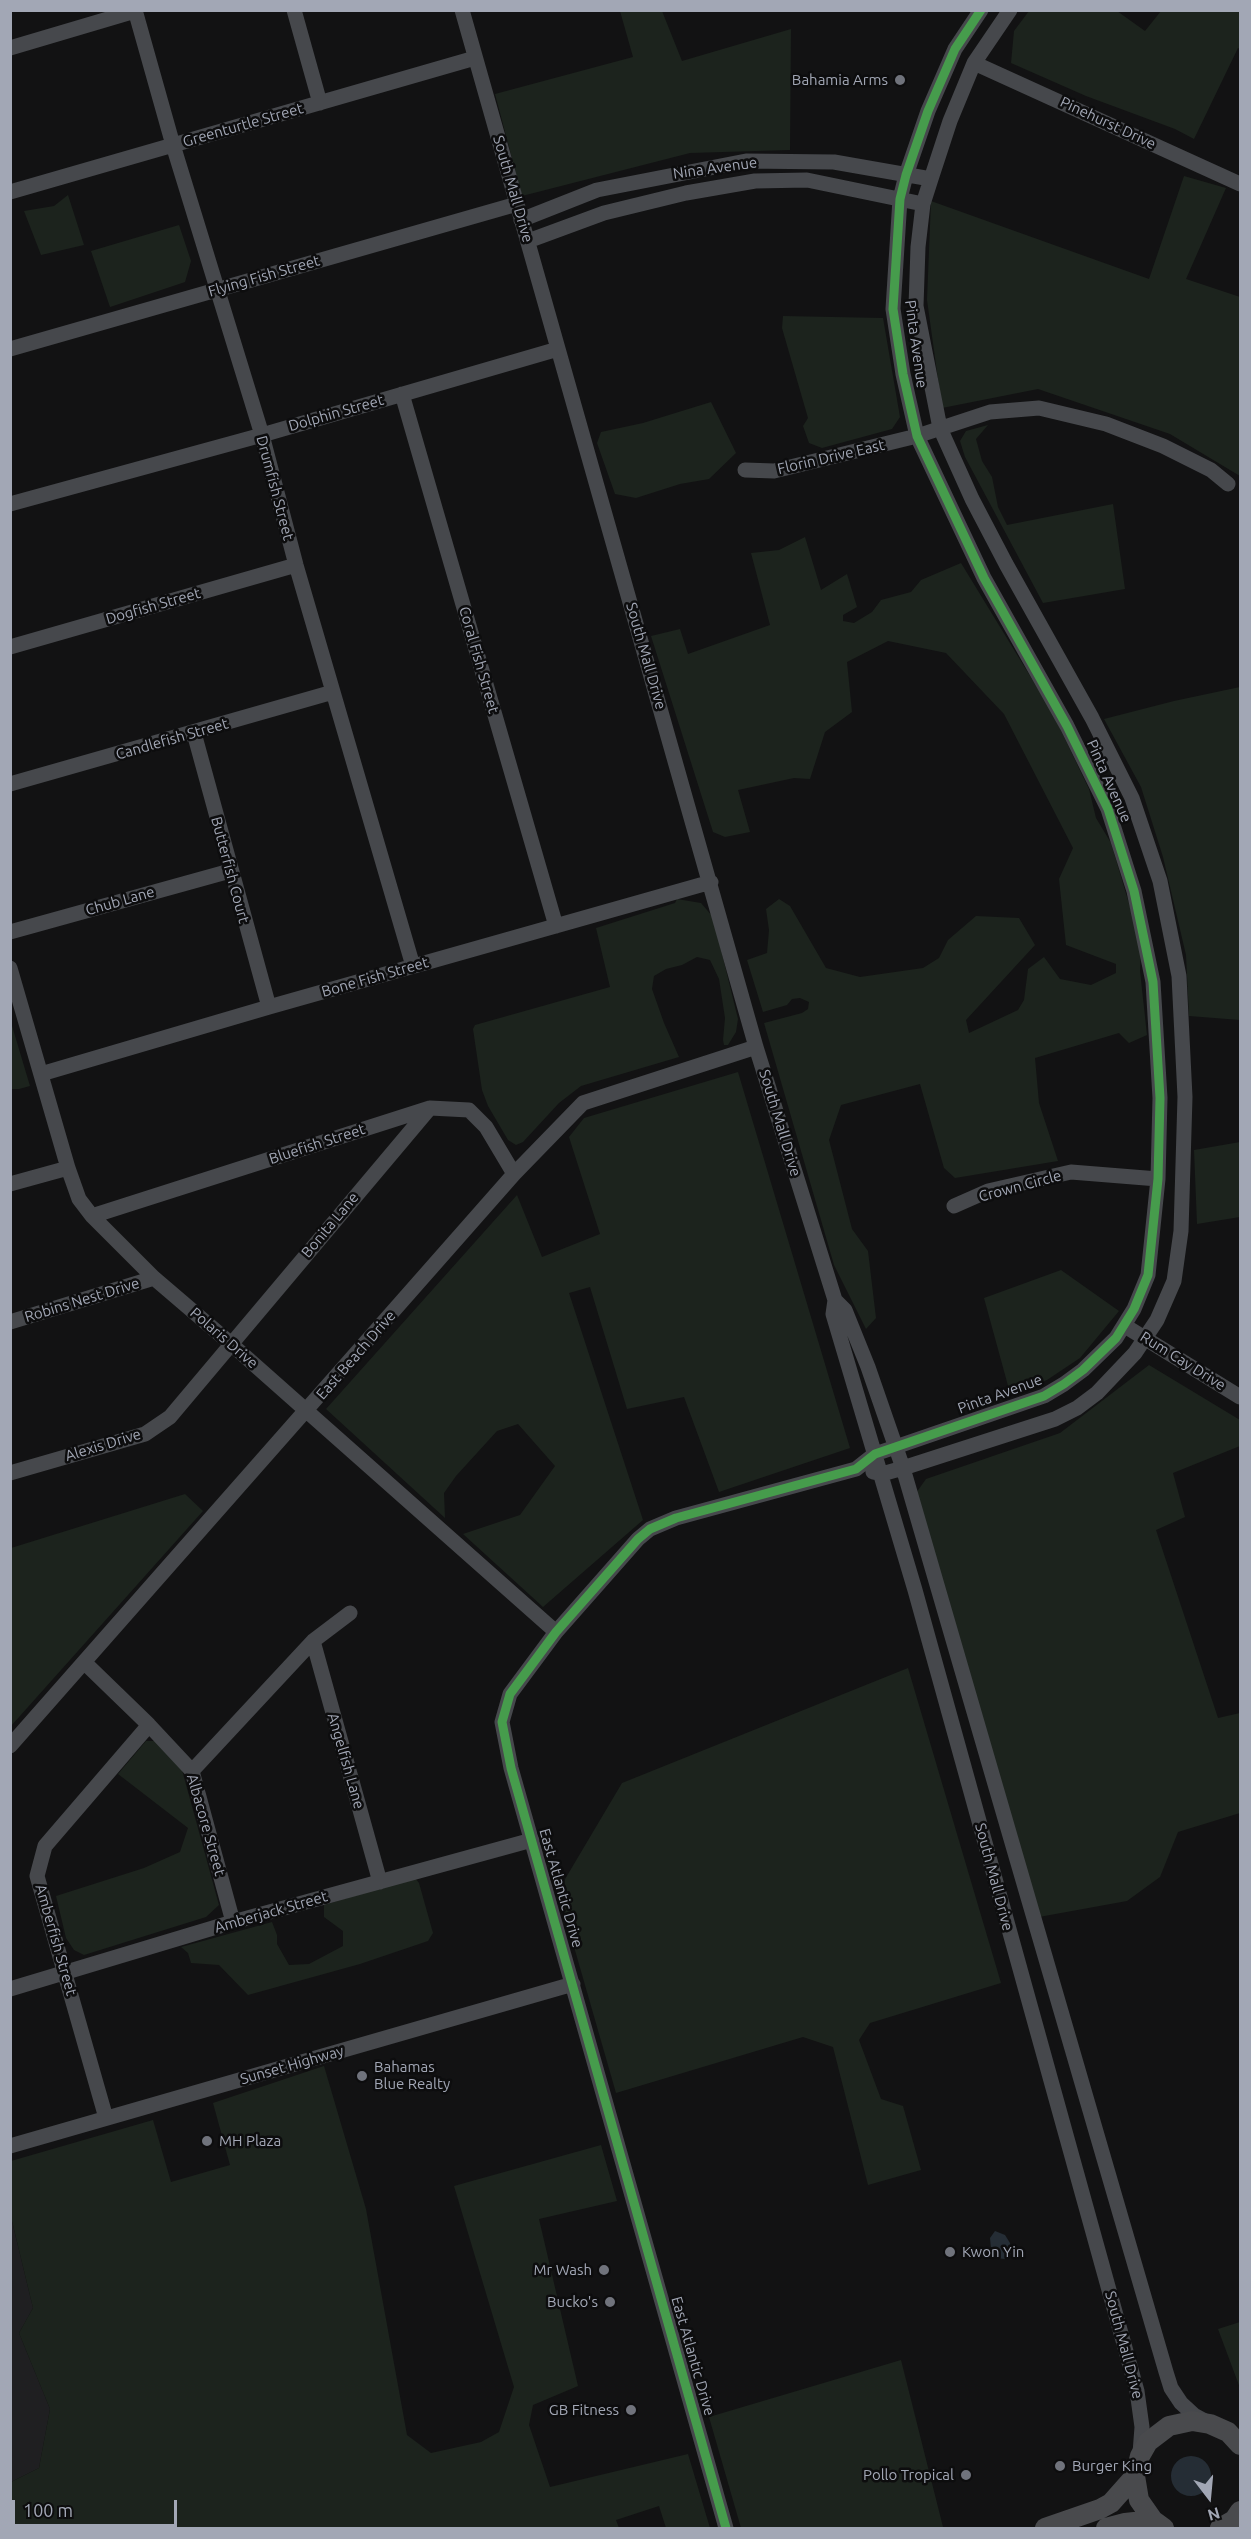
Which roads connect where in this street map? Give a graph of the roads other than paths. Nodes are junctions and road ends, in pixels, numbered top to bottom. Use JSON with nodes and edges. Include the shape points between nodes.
{"nodes":[{"id":1,"x":294,"y":10,"type":"edge"},
{"id":2,"x":462,"y":10,"type":"edge"},
{"id":3,"x":981,"y":10,"type":"edge"},
{"id":4,"x":1010,"y":10,"type":"edge"},
{"id":5,"x":135,"y":11,"type":"edge"},
{"id":6,"x":10,"y":48,"type":"edge"},
{"id":7,"x":475,"y":58,"type":"junction"},
{"id":8,"x":974,"y":63,"type":"junction"},
{"id":9,"x":320,"y":103,"type":"junction"},
{"id":10,"x":173,"y":145,"type":"junction"},
{"id":11,"x":834,"y":162,"type":"junction"},
{"id":12,"x":906,"y":175,"type":"junction"},
{"id":13,"x":931,"y":179,"type":"junction"},
{"id":14,"x":831,"y":184,"type":"junction"},
{"id":15,"x":1240,"y":184,"type":"edge"},
{"id":16,"x":597,"y":190,"type":"junction"},
{"id":17,"x":10,"y":192,"type":"edge"},
{"id":18,"x":900,"y":199,"type":"junction"},
{"id":19,"x":517,"y":204,"type":"junction"},
{"id":20,"x":923,"y":204,"type":"junction"},
{"id":21,"x":604,"y":213,"type":"junction"},
{"id":22,"x":521,"y":220,"type":"junction"},
{"id":23,"x":528,"y":242,"type":"junction"},
{"id":24,"x":218,"y":290,"type":"junction"},
{"id":25,"x":558,"y":348,"type":"junction"},
{"id":26,"x":10,"y":349,"type":"edge"},
{"id":27,"x":402,"y":394,"type":"junction"},
{"id":28,"x":940,"y":428,"type":"junction"},
{"id":29,"x":262,"y":435,"type":"junction"},
{"id":30,"x":917,"y":436,"type":"junction"},
{"id":31,"x":745,"y":470,"type":"dead end"},
{"id":32,"x":1228,"y":484,"type":"dead end"},
{"id":33,"x":10,"y":504,"type":"edge"},
{"id":34,"x":296,"y":565,"type":"junction"},
{"id":35,"x":10,"y":647,"type":"edge"},
{"id":36,"x":333,"y":692,"type":"junction"},
{"id":37,"x":194,"y":734,"type":"junction"},
{"id":38,"x":10,"y":784,"type":"edge"},
{"id":39,"x":1132,"y":798,"type":"junction"},
{"id":40,"x":1108,"y":809,"type":"junction"},
{"id":41,"x":230,"y":870,"type":"junction"},
{"id":42,"x":711,"y":882,"type":"junction"},
{"id":43,"x":556,"y":926,"type":"junction"},
{"id":44,"x":10,"y":932,"type":"edge"},
{"id":45,"x":413,"y":966,"type":"junction"},
{"id":46,"x":10,"y":968,"type":"edge"},
{"id":47,"x":269,"y":1007,"type":"junction"},
{"id":48,"x":756,"y":1047,"type":"junction"},
{"id":49,"x":41,"y":1074,"type":"junction"},
{"id":50,"x":430,"y":1108,"type":"junction"},
{"id":51,"x":68,"y":1168,"type":"junction"},
{"id":52,"x":514,"y":1174,"type":"junction"},
{"id":53,"x":1158,"y":1179,"type":"junction"},
{"id":54,"x":10,"y":1184,"type":"edge"},
{"id":55,"x":954,"y":1206,"type":"dead end"},
{"id":56,"x":92,"y":1216,"type":"junction"},
{"id":57,"x":154,"y":1278,"type":"junction"},
{"id":58,"x":835,"y":1300,"type":"junction"},
{"id":59,"x":10,"y":1322,"type":"edge"},
{"id":60,"x":1125,"y":1326,"type":"junction"},
{"id":61,"x":1146,"y":1338,"type":"junction"},
{"id":62,"x":230,"y":1343,"type":"junction"},
{"id":63,"x":1240,"y":1397,"type":"edge"},
{"id":64,"x":306,"y":1412,"type":"junction"},
{"id":65,"x":896,"y":1447,"type":"junction"},
{"id":66,"x":875,"y":1454,"type":"junction"},
{"id":67,"x":903,"y":1468,"type":"junction"},
{"id":68,"x":856,"y":1469,"type":"junction"},
{"id":69,"x":10,"y":1473,"type":"edge"},
{"id":70,"x":882,"y":1474,"type":"junction"},
{"id":71,"x":936,"y":1583,"type":"junction"},
{"id":72,"x":915,"y":1590,"type":"junction"},
{"id":73,"x":350,"y":1613,"type":"dead end"},
{"id":74,"x":556,"y":1632,"type":"junction"},
{"id":75,"x":313,"y":1641,"type":"junction"},
{"id":76,"x":84,"y":1662,"type":"junction"},
{"id":77,"x":149,"y":1725,"type":"junction"},
{"id":78,"x":10,"y":1746,"type":"edge"},
{"id":79,"x":192,"y":1771,"type":"junction"},
{"id":80,"x":532,"y":1840,"type":"junction"},
{"id":81,"x":380,"y":1882,"type":"junction"},
{"id":82,"x":233,"y":1923,"type":"junction"},
{"id":83,"x":66,"y":1973,"type":"junction"},
{"id":84,"x":573,"y":1984,"type":"junction"},
{"id":85,"x":10,"y":1989,"type":"edge"},
{"id":86,"x":106,"y":2118,"type":"junction"},
{"id":87,"x":10,"y":2146,"type":"edge"},
{"id":88,"x":1210,"y":2424,"type":"junction"},
{"id":89,"x":1236,"y":2440,"type":"edge"},
{"id":90,"x":1140,"y":2456,"type":"junction"},
{"id":91,"x":1135,"y":2476,"type":"junction"},
{"id":92,"x":1158,"y":2524,"type":"edge"},
{"id":93,"x":726,"y":2529,"type":"edge"},
{"id":94,"x":1045,"y":2529,"type":"edge"},
{"id":95,"x":1106,"y":2529,"type":"edge"}],
"edges":[{"from":1,"to":9,"type":"street"},
{"from":2,"to":7,"type":"street","name":"South Mall Drive"},
{"from":3,"to":12,"type":"street","name":"Pinta Avenue","via":[[955,49]]},
{"from":4,"to":8,"type":"street","name":"Pinta Avenue"},
{"from":5,"to":6,"type":"street"},
{"from":5,"to":10,"type":"street","name":"Drumfish Street"},
{"from":7,"to":9,"type":"street","name":"Greenturtle Street"},
{"from":7,"to":19,"type":"street","name":"South Mall Drive"},
{"from":8,"to":13,"type":"street","name":"Pinta Avenue"},
{"from":8,"to":15,"type":"street","name":"Pinehurst Drive"},
{"from":9,"to":10,"type":"street","name":"Greenturtle Street"},
{"from":10,"to":17,"type":"street","name":"Greenturtle Street"},
{"from":10,"to":24,"type":"street","name":"Drumfish Street"},
{"from":11,"to":12,"type":"street","name":"Nina Avenue"},
{"from":11,"to":14,"type":"street"},
{"from":11,"to":16,"type":"street","name":"Nina Avenue","via":[[746,160]]},
{"from":12,"to":13,"type":"street","name":"Nina Avenue"},
{"from":12,"to":18,"type":"street","name":"Pinta Avenue"},
{"from":13,"to":20,"type":"street","name":"Pinta Avenue"},
{"from":14,"to":18,"type":"street","name":"Nina Avenue"},
{"from":14,"to":21,"type":"street","name":"Nina Avenue","via":[[807,180],[755,181]]},
{"from":16,"to":21,"type":"street"},
{"from":16,"to":22,"type":"street","name":"Nina Avenue"},
{"from":18,"to":20,"type":"street","name":"Nina Avenue"},
{"from":18,"to":30,"type":"street","name":"Pinta Avenue","via":[[893,309]]},
{"from":19,"to":22,"type":"street","name":"South Mall Drive"},
{"from":19,"to":24,"type":"street","name":"Flying Fish Street"},
{"from":20,"to":28,"type":"street","name":"Pinta Avenue","via":[[916,306]]},
{"from":21,"to":23,"type":"street","name":"Nina Avenue"},
{"from":22,"to":23,"type":"street","name":"South Mall Drive"},
{"from":23,"to":25,"type":"street","name":"South Mall Drive"},
{"from":24,"to":26,"type":"street","name":"Flying Fish Street"},
{"from":24,"to":29,"type":"street","name":"Drumfish Street"},
{"from":25,"to":27,"type":"street","name":"Dolphin Street"},
{"from":25,"to":42,"type":"street","name":"South Mall Drive"},
{"from":27,"to":29,"type":"street","name":"Dolphin Street"},
{"from":27,"to":43,"type":"street","name":"Coral Fish Street"},
{"from":28,"to":30,"type":"street","name":"Florin Drive East"},
{"from":28,"to":32,"type":"street","name":"Florin Drive East","via":[[990,412],[1038,408],[1107,423],[1211,470]]},
{"from":28,"to":39,"type":"street","name":"Pinta Avenue","via":[[996,546]]},
{"from":29,"to":33,"type":"street","name":"Dolphin Street"},
{"from":29,"to":34,"type":"street","name":"Drumfish Street"},
{"from":30,"to":31,"type":"street","name":"Florin Drive East","via":[[774,471]]},
{"from":30,"to":40,"type":"street","name":"Pinta Avenue","via":[[984,578],[1067,726]]},
{"from":34,"to":35,"type":"street","name":"Dogfish Street"},
{"from":34,"to":36,"type":"street","name":"Drumfish Street"},
{"from":36,"to":37,"type":"street","name":"Candlefish Street"},
{"from":36,"to":45,"type":"street","name":"Drumfish Street"},
{"from":37,"to":38,"type":"street","name":"Candlefish Street"},
{"from":37,"to":41,"type":"street","name":"Butterfish Court"},
{"from":39,"to":40,"type":"street"},
{"from":39,"to":61,"type":"street","name":"Pinta Avenue","via":[[1160,881],[1179,976],[1185,1097],[1178,1260],[1166,1301]]},
{"from":40,"to":53,"type":"street","name":"Pinta Avenue","via":[[1134,891],[1153,982],[1160,1098]]},
{"from":41,"to":44,"type":"street","name":"Chub Lane"},
{"from":41,"to":47,"type":"street","name":"Butterfish Court"},
{"from":42,"to":43,"type":"street","name":"Bone Fish Street"},
{"from":42,"to":48,"type":"street","name":"South Mall Drive"},
{"from":43,"to":45,"type":"street","name":"Bone Fish Street"},
{"from":45,"to":47,"type":"street","name":"Bone Fish Street"},
{"from":46,"to":49,"type":"street","name":"Polaris Drive"},
{"from":47,"to":49,"type":"street","name":"Bone Fish Street"},
{"from":48,"to":52,"type":"street","name":"East Beach Drive","via":[[583,1103]]},
{"from":48,"to":58,"type":"street","name":"South Mall Drive"},
{"from":49,"to":51,"type":"street","name":"Polaris Drive"},
{"from":50,"to":52,"type":"street","name":"Bluefish Street","via":[[469,1110],[486,1127]]},
{"from":50,"to":56,"type":"street","name":"Bluefish Street"},
{"from":50,"to":62,"type":"street","name":"Bonita Lane"},
{"from":51,"to":54,"type":"street"},
{"from":51,"to":56,"type":"street","name":"Polaris Drive","via":[[79,1199]]},
{"from":52,"to":64,"type":"street","name":"East Beach Drive"},
{"from":53,"to":55,"type":"street","name":"Crown Circle","via":[[1071,1173],[988,1191]]},
{"from":53,"to":60,"type":"street","name":"Pinta Avenue","via":[[1148,1275]]},
{"from":56,"to":57,"type":"street","name":"Polaris Drive"},
{"from":57,"to":59,"type":"street","name":"Robins Nest Drive"},
{"from":57,"to":62,"type":"street","name":"Polaris Drive"},
{"from":58,"to":65,"type":"street","name":"South Mall Drive","via":[[845,1310]]},
{"from":58,"to":66,"type":"street","name":"South Mall Drive","via":[[833,1314]]},
{"from":60,"to":61,"type":"street","name":"Rum Cay Drive"},
{"from":60,"to":65,"type":"street","name":"Pinta Avenue","via":[[1083,1370],[1044,1396]]},
{"from":61,"to":63,"type":"street","name":"Rum Cay Drive"},
{"from":61,"to":67,"type":"street","name":"Pinta Avenue","via":[[1123,1367],[1077,1408],[1055,1419]]},
{"from":62,"to":64,"type":"street","name":"Polaris Drive"},
{"from":62,"to":69,"type":"street","name":"Alexis Drive","via":[[170,1417],[145,1434]]},
{"from":64,"to":74,"type":"street","name":"Polaris Drive"},
{"from":64,"to":76,"type":"street","name":"East Beach Drive"},
{"from":65,"to":66,"type":"street","name":"Pinta Avenue"},
{"from":65,"to":67,"type":"street","name":"South Mall Drive"},
{"from":66,"to":68,"type":"street","name":"East Atlantic Drive"},
{"from":66,"to":70,"type":"street","name":"South Mall Drive"},
{"from":67,"to":70,"type":"street","name":"Pinta Avenue"},
{"from":67,"to":71,"type":"street","name":"South Mall Drive"},
{"from":68,"to":70,"type":"street","name":"East Atlantic Drive"},
{"from":68,"to":74,"type":"street","name":"East Atlantic Drive","via":[[654,1527],[638,1539]]},
{"from":70,"to":72,"type":"street","name":"South Mall Drive"},
{"from":71,"to":72,"type":"street"},
{"from":71,"to":88,"type":"street","name":"South Mall Drive","via":[[1166,2372],[1181,2403]]},
{"from":72,"to":90,"type":"street","name":"South Mall Drive","via":[[1137,2391],[1142,2427]]},
{"from":73,"to":75,"type":"street"},
{"from":74,"to":80,"type":"street","name":"East Atlantic Drive","via":[[510,1694],[502,1722]]},
{"from":75,"to":79,"type":"street"},
{"from":75,"to":81,"type":"street","name":"Angelfish Lane"},
{"from":76,"to":77,"type":"street","name":"Albacore Street"},
{"from":76,"to":78,"type":"street","name":"East Beach Drive"},
{"from":77,"to":79,"type":"street","name":"Albacore Street"},
{"from":77,"to":83,"type":"street","name":"Amberfish Street","via":[[45,1846],[38,1876]]},
{"from":79,"to":82,"type":"street","name":"Albacore Street"},
{"from":80,"to":81,"type":"street","name":"Amberjack Street"},
{"from":80,"to":84,"type":"street","name":"East Atlantic Drive"},
{"from":81,"to":82,"type":"street","name":"Amberjack Street"},
{"from":82,"to":83,"type":"street","name":"Amberjack Street"},
{"from":83,"to":85,"type":"street","name":"Amberjack Street"},
{"from":83,"to":86,"type":"street","name":"Amberfish Street"},
{"from":84,"to":86,"type":"street","name":"Sunset Highway"},
{"from":84,"to":93,"type":"street","name":"East Atlantic Drive"},
{"from":86,"to":87,"type":"street","name":"Sunset Highway"},
{"from":88,"to":89,"type":"main road"},
{"from":88,"to":90,"type":"main road","via":[[1192,2421],[1169,2426],[1148,2442]]},
{"from":90,"to":91,"type":"main road"},
{"from":91,"to":92,"type":"main road","via":[[1139,2500]]},
{"from":91,"to":94,"type":"main road","via":[[1111,2503]]},
{"from":92,"to":95,"type":"main road","via":[[1125,2523]]}]}
